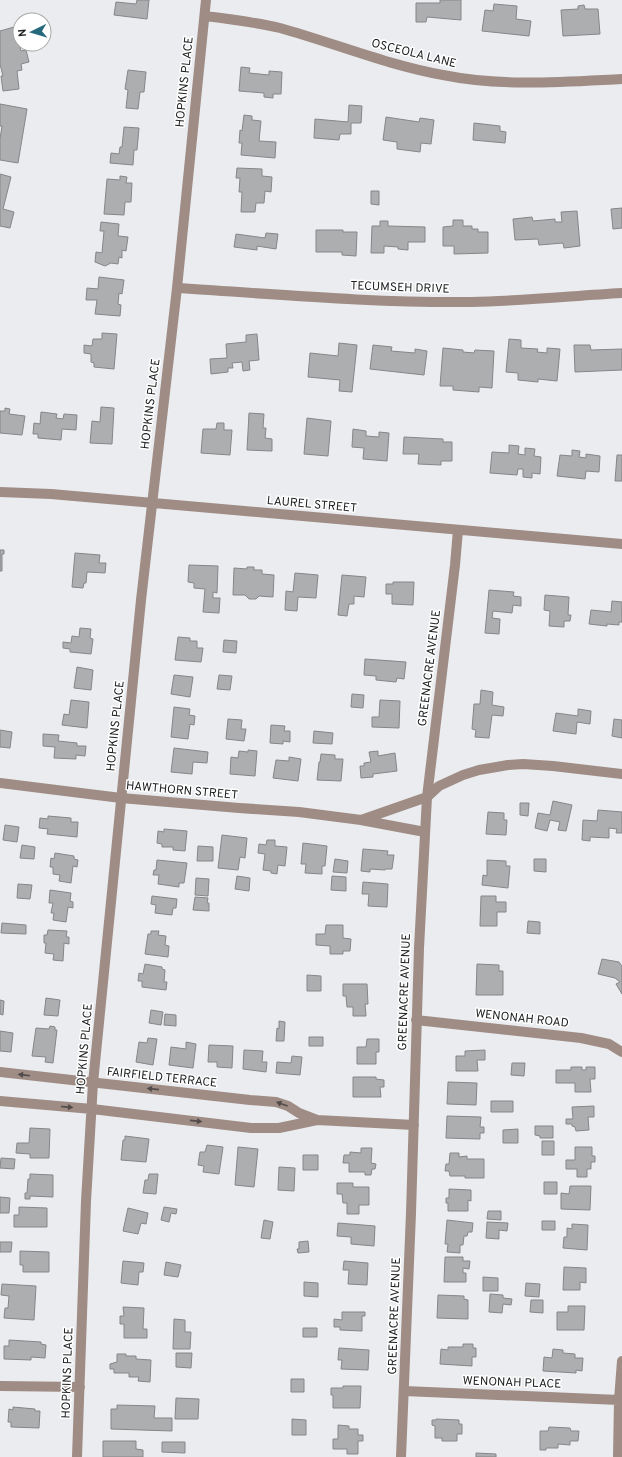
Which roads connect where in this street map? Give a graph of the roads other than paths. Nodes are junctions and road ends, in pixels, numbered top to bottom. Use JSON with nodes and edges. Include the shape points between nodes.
{"nodes":[{"id":1,"x":206,"y":0,"type":"edge"},
{"id":2,"x":204,"y":16,"type":"junction"},
{"id":3,"x":622,"y":80,"type":"edge"},
{"id":4,"x":177,"y":288,"type":"junction"},
{"id":5,"x":622,"y":293,"type":"edge"},
{"id":6,"x":0,"y":492,"type":"edge"},
{"id":7,"x":152,"y":503,"type":"junction"},
{"id":8,"x":458,"y":530,"type":"junction"},
{"id":9,"x":622,"y":544,"type":"edge"},
{"id":10,"x":622,"y":774,"type":"edge"},
{"id":11,"x":0,"y":783,"type":"edge"},
{"id":12,"x":427,"y":797,"type":"junction"},
{"id":13,"x":121,"y":798,"type":"junction"},
{"id":14,"x":361,"y":820,"type":"junction"},
{"id":15,"x":424,"y":832,"type":"junction"},
{"id":16,"x":416,"y":1020,"type":"junction"},
{"id":17,"x":622,"y":1052,"type":"edge"},
{"id":18,"x":0,"y":1072,"type":"edge"},
{"id":19,"x":94,"y":1083,"type":"junction"},
{"id":20,"x":0,"y":1101,"type":"edge"},
{"id":21,"x":92,"y":1109,"type":"junction"},
{"id":22,"x":317,"y":1120,"type":"junction"},
{"id":23,"x":414,"y":1125,"type":"junction"},
{"id":24,"x":622,"y":1361,"type":"edge"},
{"id":25,"x":0,"y":1386,"type":"edge"},
{"id":26,"x":80,"y":1387,"type":"junction"},
{"id":27,"x":404,"y":1391,"type":"junction"},
{"id":28,"x":619,"y":1400,"type":"junction"},
{"id":29,"x":77,"y":1457,"type":"edge"},
{"id":30,"x":401,"y":1457,"type":"edge"},
{"id":31,"x":618,"y":1457,"type":"edge"}],
"edges":[{"from":1,"to":2,"type":"street","name":"HOPKINS PLACE"},
{"from":2,"to":3,"type":"street","name":"OSCEOLA LANE","via":[[278,28],[443,76],[471,80],[557,83]]},
{"from":2,"to":4,"type":"street","name":"HOPKINS PLACE"},
{"from":4,"to":5,"type":"street","name":"TECUMSEH DRIVE","via":[[470,302]]},
{"from":4,"to":7,"type":"street","name":"HOPKINS PLACE"},
{"from":6,"to":7,"type":"street","name":"LAUREL STREET"},
{"from":7,"to":8,"type":"street","name":"LAUREL STREET"},
{"from":7,"to":13,"type":"street","name":"HOPKINS PLACE"},
{"from":8,"to":9,"type":"street","name":"LAUREL STREET"},
{"from":8,"to":12,"type":"street","name":"GREENACRE AVENUE"},
{"from":10,"to":12,"type":"street","name":"HAWTHORN STREET","via":[[553,766],[508,765],[463,775],[439,786]]},
{"from":11,"to":13,"type":"street","name":"HAWTHORN STREET"},
{"from":12,"to":14,"type":"street","name":"HAWTHORN STREET"},
{"from":12,"to":15,"type":"street","name":"GREENACRE AVENUE"},
{"from":13,"to":14,"type":"street","name":"HAWTHORN STREET","via":[[299,812]]},
{"from":13,"to":19,"type":"street","name":"HOPKINS PLACE"},
{"from":14,"to":15,"type":"street","name":"HAWTHORN STREET"},
{"from":15,"to":16,"type":"street","name":"GREENACRE AVENUE"},
{"from":16,"to":17,"type":"street","name":"WENONAH ROAD","via":[[581,1038],[609,1044]]},
{"from":16,"to":23,"type":"street","name":"GREENACRE AVENUE"},
{"from":19,"to":18,"type":"street","name":"FAIRFIELD TERRACE","one_way":true},
{"from":19,"to":21,"type":"street","name":"HOPKINS PLACE"},
{"from":22,"to":19,"type":"street","name":"FAIRFIELD TERRACE","one_way":true,"via":[[276,1102]]},
{"from":20,"to":21,"type":"street","name":"FAIRFIELD TERRACE","one_way":true},
{"from":21,"to":22,"type":"street","name":"FAIRFIELD TERRACE","one_way":true,"via":[[251,1128],[279,1128]]},
{"from":21,"to":26,"type":"street","name":"HOPKINS PLACE","via":[[86,1201]]},
{"from":22,"to":23,"type":"street","name":"FAIRFIELD TERRACE"},
{"from":23,"to":27,"type":"street","name":"GREENACRE AVENUE"},
{"from":24,"to":28,"type":"street"},
{"from":25,"to":26,"type":"street"},
{"from":26,"to":29,"type":"street","name":"HOPKINS PLACE"},
{"from":27,"to":28,"type":"street","name":"WENONAH PLACE"},
{"from":27,"to":30,"type":"street","name":"GREENACRE AVENUE"},
{"from":28,"to":31,"type":"street"}]}
